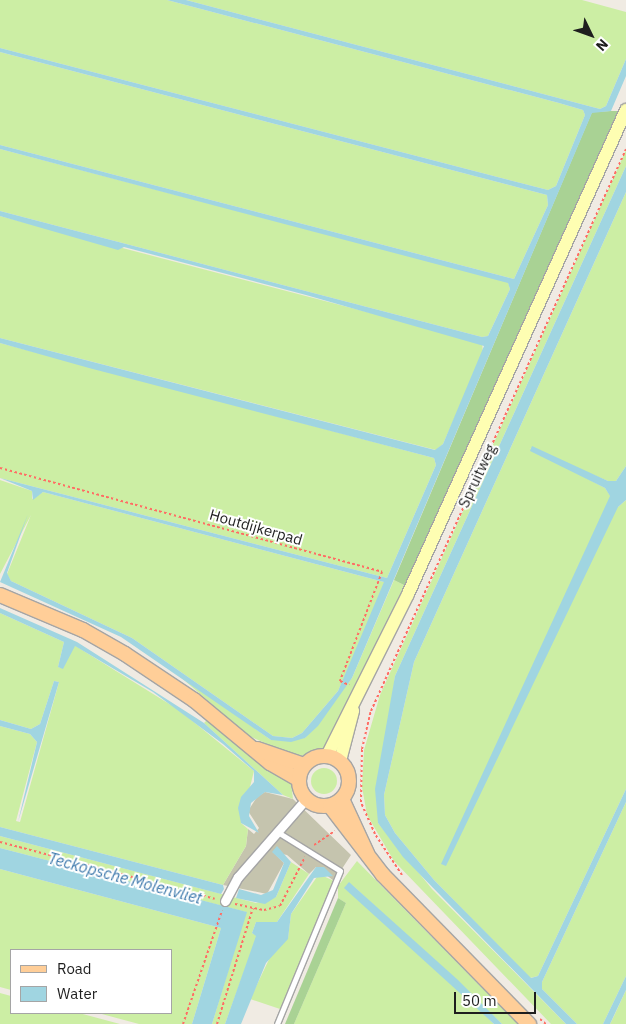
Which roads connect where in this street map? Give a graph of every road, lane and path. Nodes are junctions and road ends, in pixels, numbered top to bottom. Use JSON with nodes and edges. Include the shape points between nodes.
{"nodes":[{"id":1,"x":626,"y":110,"type":"edge"},
{"id":2,"x":626,"y":148,"type":"edge"},
{"id":3,"x":0,"y":468,"type":"edge"},
{"id":4,"x":0,"y":595,"type":"edge"},
{"id":5,"x":351,"y":685,"type":"dead end"},
{"id":6,"x":256,"y":749,"type":"junction"},
{"id":7,"x":333,"y":758,"type":"junction"},
{"id":8,"x":304,"y":765,"type":"junction"},
{"id":9,"x":298,"y":779,"type":"junction"},
{"id":10,"x":306,"y":799,"type":"junction"},
{"id":11,"x":336,"y":802,"type":"junction"},
{"id":12,"x":276,"y":832,"type":"junction"},
{"id":13,"x":0,"y":842,"type":"edge"},
{"id":14,"x":309,"y":850,"type":"junction"},
{"id":15,"x":408,"y":882,"type":"dead end"},
{"id":16,"x":225,"y":903,"type":"junction"},
{"id":17,"x":253,"y":908,"type":"junction"},
{"id":18,"x":534,"y":1021,"type":"edge"},
{"id":19,"x":183,"y":1024,"type":"edge"},
{"id":20,"x":217,"y":1024,"type":"edge"},
{"id":21,"x":277,"y":1024,"type":"edge"},
{"id":22,"x":546,"y":1024,"type":"edge"}],
"edges":[{"from":1,"to":7,"type":"main road","name":"Spruitweg"},
{"from":2,"to":15,"type":"path","name":"Spruitweg","via":[[373,705],[362,749],[364,812]]},
{"from":3,"to":5,"type":"path","name":"Houtdijkerpad","via":[[383,574],[340,680]]},
{"from":4,"to":6,"type":"main road","via":[[84,630],[125,654]]},
{"from":6,"to":8,"type":"main road"},
{"from":6,"to":9,"type":"main road"},
{"from":7,"to":8,"type":"main road"},
{"from":7,"to":11,"type":"main road","via":[[349,779]]},
{"from":8,"to":9,"type":"main road"},
{"from":9,"to":10,"type":"main road"},
{"from":10,"to":11,"type":"main road"},
{"from":10,"to":12,"type":"street"},
{"from":11,"to":18,"type":"main road","via":[[367,853],[485,984]]},
{"from":12,"to":14,"type":"lane"},
{"from":12,"to":16,"type":"street","via":[[234,883]]},
{"from":13,"to":16,"type":"path"},
{"from":14,"to":17,"type":"path","via":[[280,906]]},
{"from":14,"to":21,"type":"lane","via":[[338,868],[339,877]]},
{"from":16,"to":17,"type":"path"},
{"from":16,"to":19,"type":"path"},
{"from":17,"to":20,"type":"path"},
{"from":18,"to":22,"type":"path"}]}
